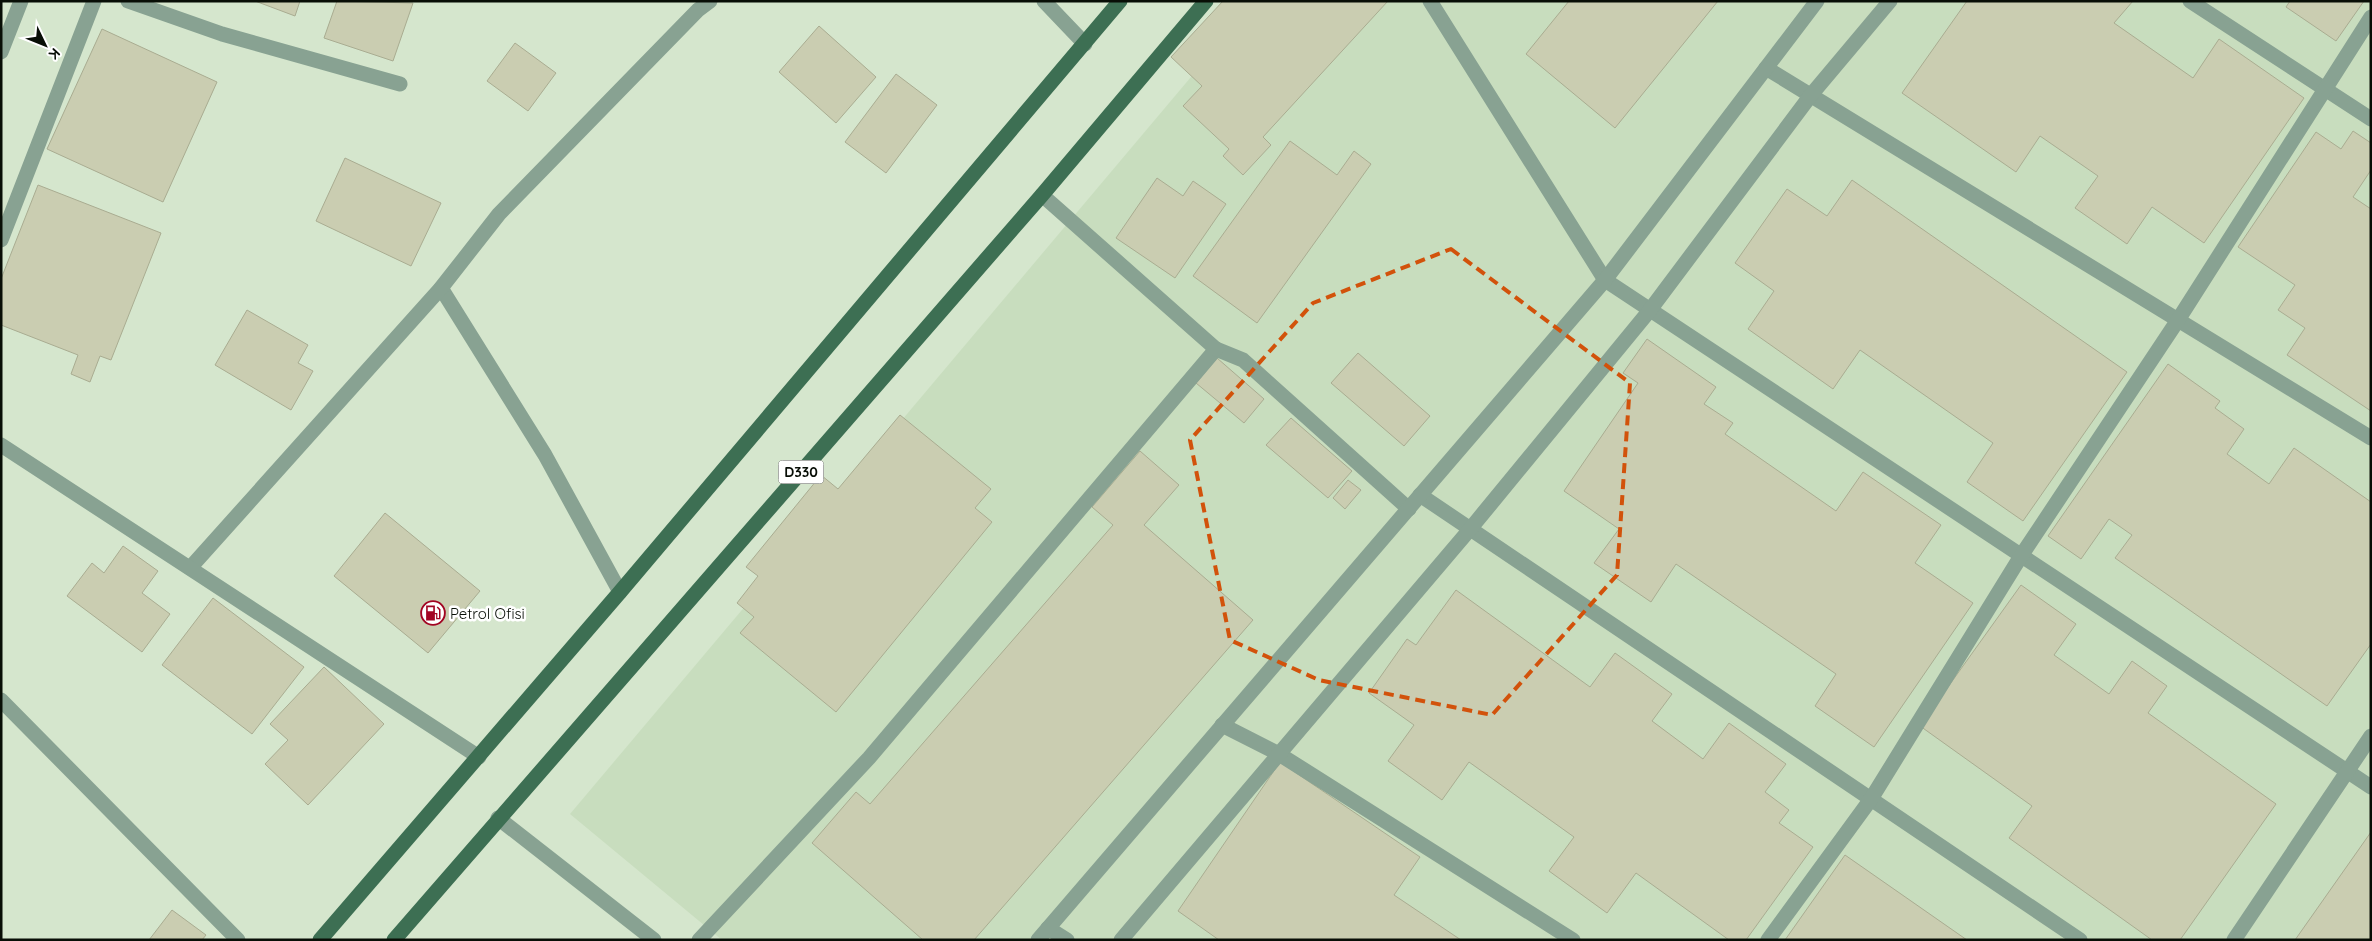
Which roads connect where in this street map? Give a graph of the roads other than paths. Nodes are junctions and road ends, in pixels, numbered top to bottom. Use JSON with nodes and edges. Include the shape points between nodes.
{"nodes":[{"id":1,"x":21,"y":1,"type":"edge"},
{"id":2,"x":94,"y":1,"type":"edge"},
{"id":3,"x":128,"y":1,"type":"edge"},
{"id":4,"x":710,"y":1,"type":"edge"},
{"id":5,"x":1044,"y":1,"type":"edge"},
{"id":6,"x":1120,"y":1,"type":"edge"},
{"id":7,"x":1206,"y":1,"type":"edge"},
{"id":8,"x":1430,"y":1,"type":"edge"},
{"id":9,"x":1817,"y":1,"type":"edge"},
{"id":10,"x":1890,"y":1,"type":"edge"},
{"id":11,"x":2190,"y":1,"type":"edge"},
{"id":12,"x":2371,"y":17,"type":"edge"},
{"id":13,"x":1085,"y":44,"type":"junction"},
{"id":14,"x":1,"y":52,"type":"edge"},
{"id":15,"x":1766,"y":68,"type":"junction"},
{"id":16,"x":400,"y":84,"type":"dead end"},
{"id":17,"x":2324,"y":88,"type":"junction"},
{"id":18,"x":1811,"y":95,"type":"junction"},
{"id":19,"x":2371,"y":119,"type":"edge"},
{"id":20,"x":1042,"y":195,"type":"junction"},
{"id":21,"x":1,"y":240,"type":"edge"},
{"id":22,"x":1605,"y":280,"type":"junction"},
{"id":23,"x":441,"y":288,"type":"junction"},
{"id":24,"x":1650,"y":310,"type":"junction"},
{"id":25,"x":2178,"y":320,"type":"junction"},
{"id":26,"x":1216,"y":349,"type":"junction"},
{"id":27,"x":2371,"y":438,"type":"edge"},
{"id":28,"x":1,"y":445,"type":"edge"},
{"id":29,"x":1420,"y":494,"type":"junction"},
{"id":30,"x":1408,"y":509,"type":"junction"},
{"id":31,"x":1470,"y":528,"type":"junction"},
{"id":32,"x":2021,"y":556,"type":"junction"},
{"id":33,"x":190,"y":568,"type":"junction"},
{"id":34,"x":620,"y":592,"type":"junction"},
{"id":35,"x":1,"y":700,"type":"edge"},
{"id":36,"x":1222,"y":725,"type":"junction"},
{"id":37,"x":2371,"y":736,"type":"edge"},
{"id":38,"x":1279,"y":754,"type":"junction"},
{"id":39,"x":479,"y":757,"type":"junction"},
{"id":40,"x":2347,"y":772,"type":"junction"},
{"id":41,"x":2371,"y":787,"type":"edge"},
{"id":42,"x":1872,"y":799,"type":"junction"},
{"id":43,"x":498,"y":818,"type":"junction"},
{"id":44,"x":1043,"y":934,"type":"edge"},
{"id":45,"x":238,"y":940,"type":"edge"},
{"id":46,"x":320,"y":940,"type":"edge"},
{"id":47,"x":394,"y":940,"type":"edge"},
{"id":48,"x":654,"y":940,"type":"edge"},
{"id":49,"x":699,"y":940,"type":"edge"},
{"id":50,"x":1067,"y":940,"type":"edge"},
{"id":51,"x":1121,"y":940,"type":"edge"},
{"id":52,"x":1573,"y":940,"type":"edge"},
{"id":53,"x":1768,"y":940,"type":"edge"},
{"id":54,"x":2080,"y":940,"type":"edge"},
{"id":55,"x":2234,"y":940,"type":"edge"}],
"edges":[{"from":1,"to":14,"type":"street"},
{"from":2,"to":21,"type":"street"},
{"from":3,"to":16,"type":"street","via":[[222,34]]},
{"from":4,"to":23,"type":"street","via":[[498,214]]},
{"from":5,"to":13,"type":"street"},
{"from":6,"to":13,"type":"main road"},
{"from":7,"to":20,"type":"main road","number":"D330"},
{"from":8,"to":22,"type":"street"},
{"from":9,"to":15,"type":"street"},
{"from":10,"to":18,"type":"street"},
{"from":11,"to":17,"type":"street"},
{"from":12,"to":17,"type":"street"},
{"from":13,"to":34,"type":"main road"},
{"from":15,"to":18,"type":"street"},
{"from":15,"to":22,"type":"street"},
{"from":17,"to":19,"type":"street"},
{"from":17,"to":25,"type":"street"},
{"from":18,"to":24,"type":"street"},
{"from":18,"to":25,"type":"street"},
{"from":20,"to":26,"type":"street"},
{"from":20,"to":43,"type":"main road","number":"D330"},
{"from":22,"to":24,"type":"street"},
{"from":22,"to":29,"type":"street"},
{"from":23,"to":33,"type":"street"},
{"from":23,"to":34,"type":"street","via":[[545,455]]},
{"from":24,"to":31,"type":"street"},
{"from":24,"to":32,"type":"street"},
{"from":25,"to":27,"type":"street"},
{"from":25,"to":32,"type":"street"},
{"from":26,"to":30,"type":"street","via":[[1242,360]]},
{"from":26,"to":49,"type":"street","via":[[869,758]]},
{"from":28,"to":33,"type":"street"},
{"from":29,"to":30,"type":"street"},
{"from":29,"to":31,"type":"street"},
{"from":30,"to":36,"type":"street"},
{"from":31,"to":38,"type":"street"},
{"from":31,"to":42,"type":"street"},
{"from":32,"to":40,"type":"street"},
{"from":32,"to":42,"type":"street"},
{"from":33,"to":39,"type":"street"},
{"from":34,"to":39,"type":"main road"},
{"from":35,"to":45,"type":"street"},
{"from":36,"to":38,"type":"street"},
{"from":36,"to":44,"type":"street"},
{"from":37,"to":40,"type":"street"},
{"from":38,"to":51,"type":"street"},
{"from":38,"to":52,"type":"street"},
{"from":39,"to":46,"type":"main road"},
{"from":40,"to":41,"type":"street"},
{"from":40,"to":55,"type":"street"},
{"from":42,"to":53,"type":"street"},
{"from":42,"to":54,"type":"street"},
{"from":43,"to":47,"type":"main road","number":"D330"},
{"from":43,"to":48,"type":"street"},
{"from":44,"to":50,"type":"street"}]}
